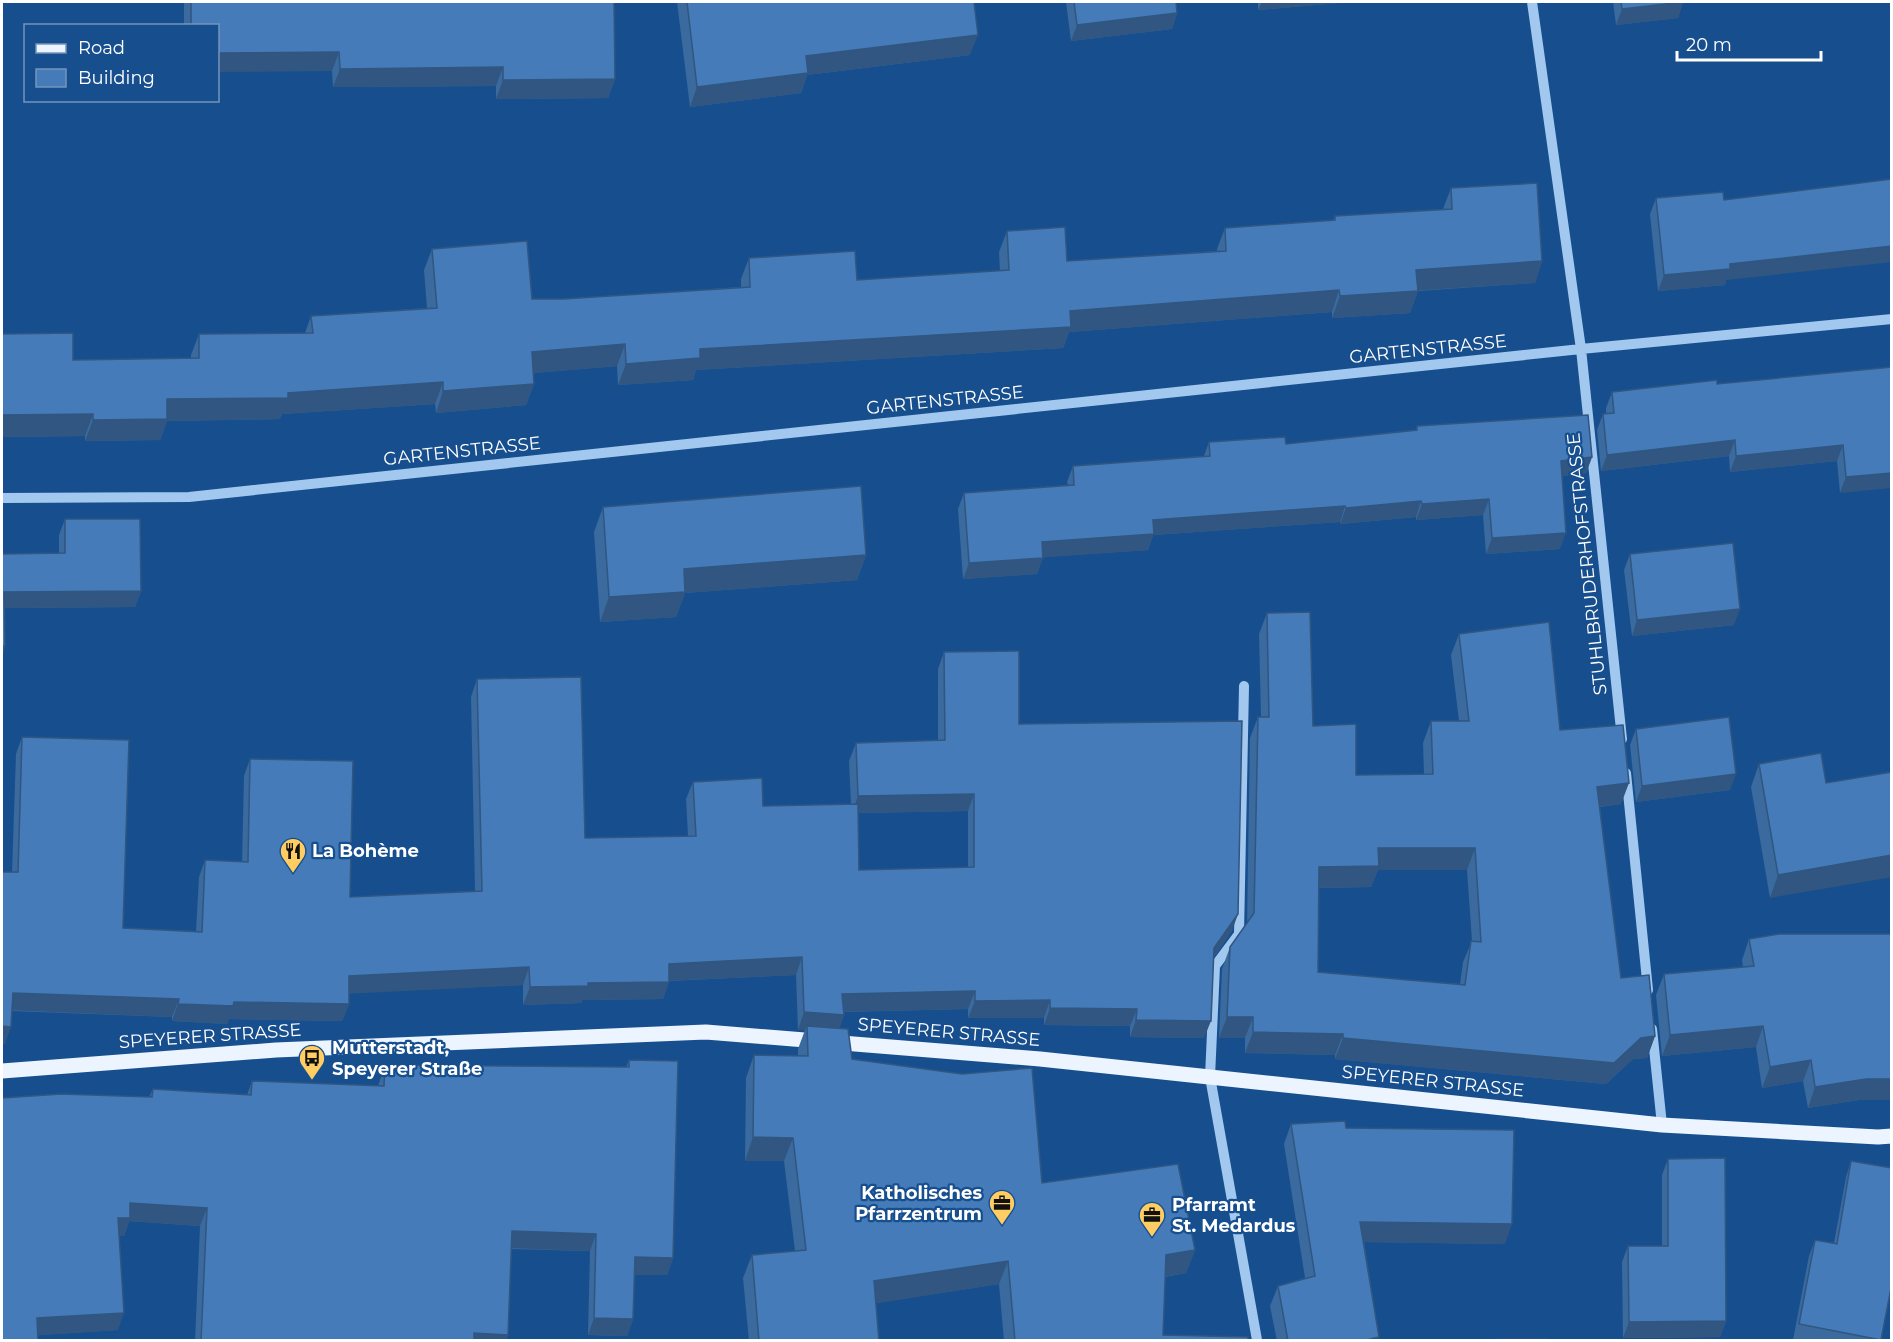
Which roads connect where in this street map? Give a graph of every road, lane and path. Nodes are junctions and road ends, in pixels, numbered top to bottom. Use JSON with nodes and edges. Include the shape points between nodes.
{"nodes":[{"id":1,"x":1532,"y":2,"type":"edge"},
{"id":2,"x":1892,"y":319,"type":"edge"},
{"id":3,"x":1581,"y":349,"type":"junction"},
{"id":4,"x":2,"y":498,"type":"edge"},
{"id":5,"x":1244,"y":686,"type":"dead end"},
{"id":6,"x":1624,"y":755,"type":"edge"},
{"id":7,"x":1625,"y":767,"type":"edge"},
{"id":8,"x":1650,"y":1005,"type":"edge"},
{"id":9,"x":1651,"y":1017,"type":"edge"},
{"id":10,"x":2,"y":1071,"type":"edge"},
{"id":11,"x":1210,"y":1077,"type":"junction"},
{"id":12,"x":1662,"y":1125,"type":"junction"},
{"id":13,"x":1892,"y":1136,"type":"edge"},
{"id":14,"x":1257,"y":1341,"type":"edge"}],
"edges":[{"from":1,"to":3,"type":"street","name":"STUHLBRUDERHOFSTRASSE"},
{"from":2,"to":3,"type":"street","name":"GARTENSTRASSE"},
{"from":3,"to":4,"type":"street","name":"GARTENSTRASSE","via":[[189,497]]},
{"from":3,"to":6,"type":"street","name":"STUHLBRUDERHOFSTRASSE"},
{"from":5,"to":11,"type":"street","via":[[1239,934],[1215,966]]},
{"from":7,"to":8,"type":"street"},
{"from":9,"to":12,"type":"street"},
{"from":10,"to":11,"type":"main road","name":"SPEYERER STRASSE","via":[[276,1050],[706,1032]]},
{"from":11,"to":12,"type":"main road","name":"SPEYERER STRASSE"},
{"from":11,"to":14,"type":"street"},
{"from":12,"to":13,"type":"main road","name":"SPEYERER STRASSE"}]}
